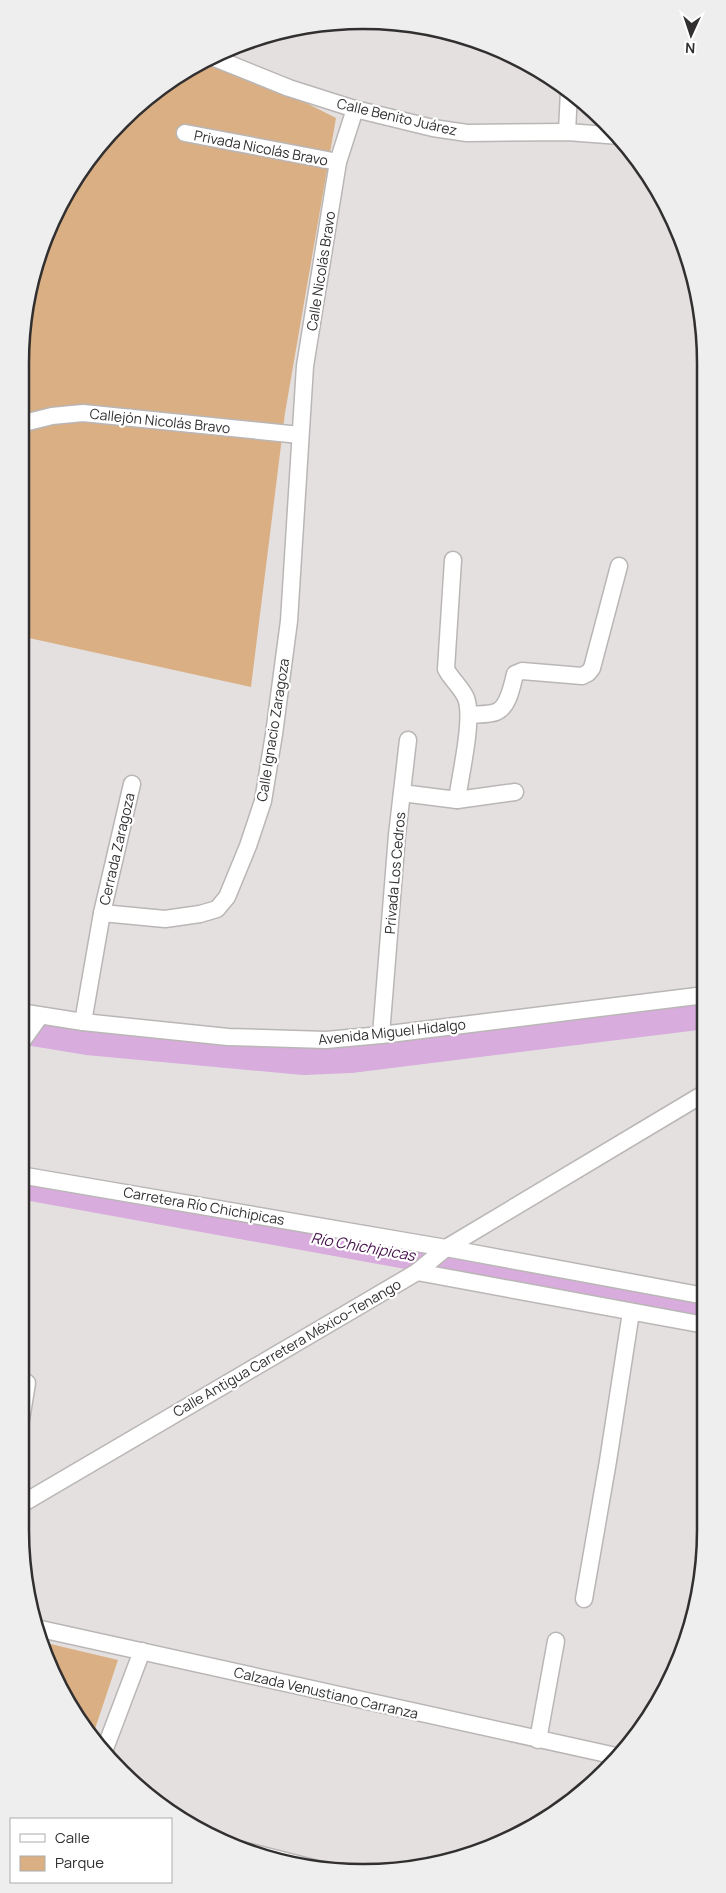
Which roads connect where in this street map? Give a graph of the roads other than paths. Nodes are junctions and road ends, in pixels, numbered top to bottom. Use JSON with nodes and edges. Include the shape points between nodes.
{"nodes":[{"id":1,"x":221,"y":60,"type":"edge"},
{"id":2,"x":569,"y":100,"type":"edge"},
{"id":3,"x":354,"y":109,"type":"junction"},
{"id":4,"x":567,"y":132,"type":"junction"},
{"id":5,"x":185,"y":133,"type":"dead end"},
{"id":6,"x":606,"y":135,"type":"edge"},
{"id":7,"x":338,"y":162,"type":"junction"},
{"id":8,"x":29,"y":422,"type":"edge"},
{"id":9,"x":300,"y":435,"type":"junction"},
{"id":10,"x":453,"y":560,"type":"dead end"},
{"id":11,"x":620,"y":566,"type":"dead end"},
{"id":12,"x":469,"y":715,"type":"junction"},
{"id":13,"x":408,"y":740,"type":"dead end"},
{"id":14,"x":132,"y":784,"type":"dead end"},
{"id":15,"x":515,"y":792,"type":"dead end"},
{"id":16,"x":402,"y":793,"type":"junction"},
{"id":17,"x":457,"y":800,"type":"junction"},
{"id":18,"x":102,"y":914,"type":"junction"},
{"id":19,"x":697,"y":996,"type":"edge"},
{"id":20,"x":29,"y":1016,"type":"edge"},
{"id":21,"x":38,"y":1019,"type":"junction"},
{"id":22,"x":83,"y":1022,"type":"junction"},
{"id":23,"x":29,"y":1032,"type":"edge"},
{"id":24,"x":381,"y":1035,"type":"junction"},
{"id":25,"x":697,"y":1098,"type":"edge"},
{"id":26,"x":29,"y":1177,"type":"edge"},
{"id":27,"x":445,"y":1249,"type":"junction"},
{"id":28,"x":422,"y":1268,"type":"junction"},
{"id":29,"x":697,"y":1295,"type":"edge"},
{"id":30,"x":631,"y":1312,"type":"junction"},
{"id":31,"x":697,"y":1323,"type":"edge"},
{"id":32,"x":29,"y":1500,"type":"edge"},
{"id":33,"x":584,"y":1599,"type":"dead end"},
{"id":34,"x":44,"y":1630,"type":"edge"},
{"id":35,"x":556,"y":1641,"type":"dead end"},
{"id":36,"x":142,"y":1651,"type":"junction"},
{"id":37,"x":538,"y":1740,"type":"junction"},
{"id":38,"x":107,"y":1744,"type":"edge"},
{"id":39,"x":610,"y":1755,"type":"edge"}],
"edges":[{"from":1,"to":3,"type":"street","name":"Calle Benito Juárez"},
{"from":2,"to":4,"type":"street"},
{"from":3,"to":4,"type":"street","name":"Calle Benito Juárez","via":[[467,133]]},
{"from":3,"to":7,"type":"street","name":"Calle Nicolás Bravo"},
{"from":4,"to":6,"type":"street","name":"Calle Benito Juárez"},
{"from":5,"to":7,"type":"street","name":"Privada Nicolás Bravo"},
{"from":7,"to":9,"type":"street","name":"Calle Nicolás Bravo","via":[[305,366]]},
{"from":8,"to":9,"type":"street","name":"Callejón Nicolás Bravo","via":[[83,413]]},
{"from":9,"to":18,"type":"street","name":"Calle Ignacio Zaragoza","via":[[289,621],[274,734],[263,801],[227,898],[217,909],[174,918]]},
{"from":10,"to":12,"type":"street","via":[[446,669],[465,697]]},
{"from":11,"to":12,"type":"street","via":[[588,673],[582,676],[522,671],[515,674],[502,708],[497,712]]},
{"from":12,"to":17,"type":"street"},
{"from":13,"to":16,"type":"street"},
{"from":14,"to":18,"type":"street","name":"Cerrada Zaragoza"},
{"from":15,"to":17,"type":"street","name":"Privada Los Cedros"},
{"from":16,"to":17,"type":"street","name":"Privada Los Cedros"},
{"from":16,"to":24,"type":"street","name":"Privada Los Cedros"},
{"from":18,"to":22,"type":"street"},
{"from":19,"to":24,"type":"street","name":"Avenida Miguel Hidalgo"},
{"from":20,"to":21,"type":"street","name":"Avenida Miguel Hidalgo"},
{"from":21,"to":22,"type":"street","name":"Avenida Miguel Hidalgo"},
{"from":21,"to":23,"type":"street"},
{"from":22,"to":24,"type":"street","name":"Avenida Miguel Hidalgo","via":[[228,1037],[326,1040]]},
{"from":25,"to":27,"type":"street","name":"Calle Antigua Carretera México-Tenango"},
{"from":26,"to":27,"type":"street","name":"Carretera Río Chichipicas"},
{"from":27,"to":28,"type":"street","name":"Calle Antigua Carretera México-Tenango"},
{"from":27,"to":29,"type":"street","name":"Carretera Río Chichipicas"},
{"from":28,"to":30,"type":"street"},
{"from":28,"to":32,"type":"street","name":"Calle Antigua Carretera México-Tenango"},
{"from":30,"to":31,"type":"street"},
{"from":30,"to":33,"type":"street"},
{"from":34,"to":36,"type":"street","name":"Calzada Venustiano Carranza"},
{"from":35,"to":37,"type":"street"},
{"from":36,"to":37,"type":"street","name":"Calzada Venustiano Carranza"},
{"from":36,"to":38,"type":"street"},
{"from":37,"to":39,"type":"street","name":"Calzada Venustiano Carranza"}]}
